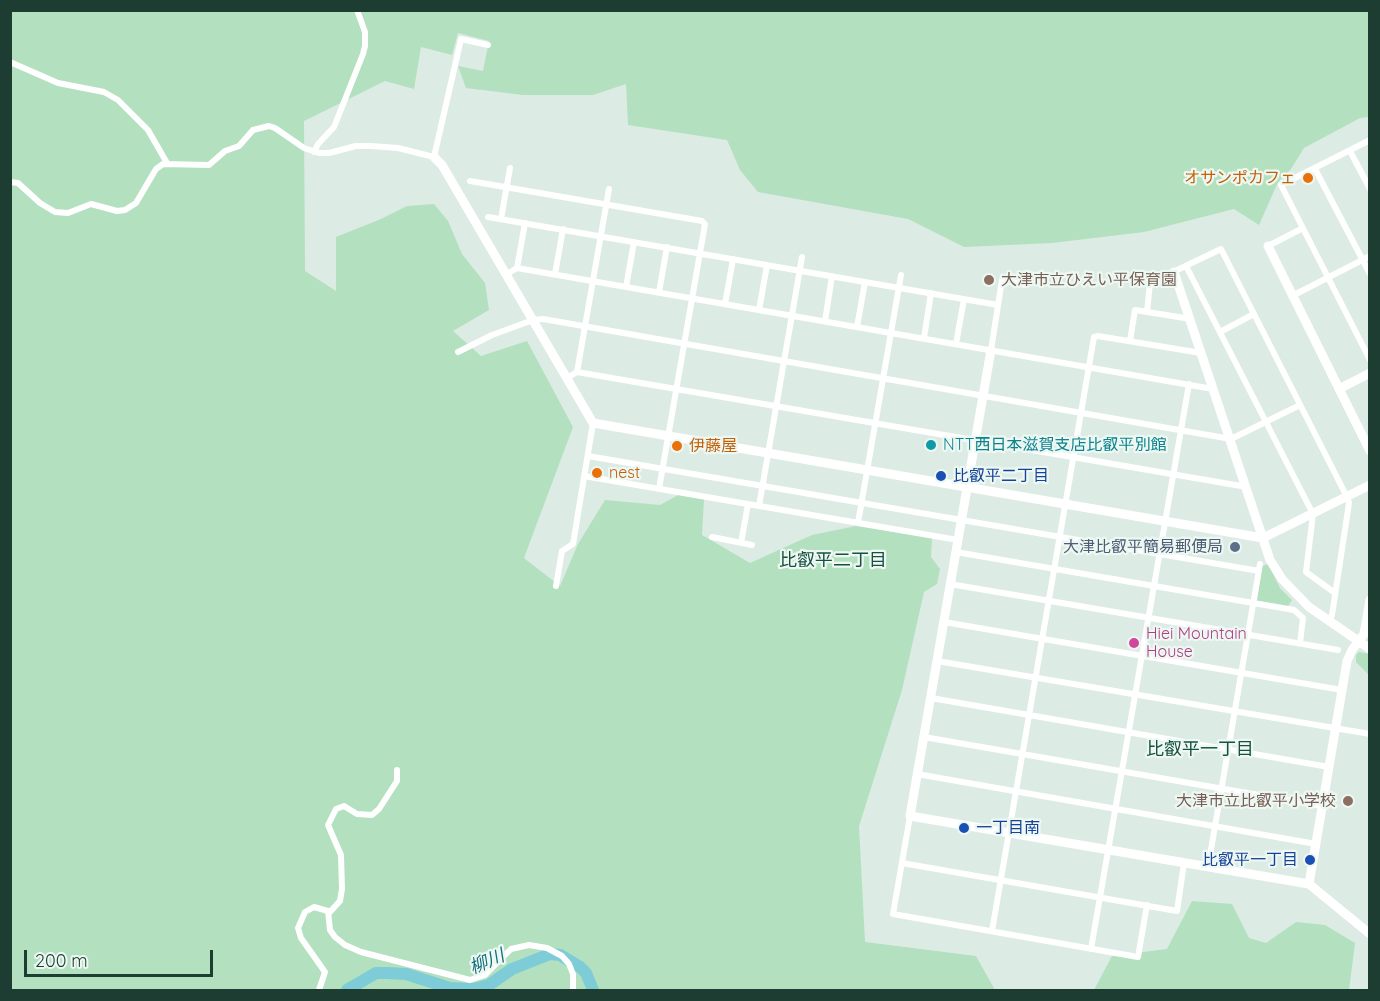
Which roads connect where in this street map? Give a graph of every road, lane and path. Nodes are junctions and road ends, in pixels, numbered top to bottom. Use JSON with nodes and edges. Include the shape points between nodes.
{"nodes":[{"id":1,"x":357,"y":10,"type":"edge"},
{"id":2,"x":488,"y":45,"type":"dead end"},
{"id":3,"x":10,"y":62,"type":"edge"},
{"id":4,"x":1370,"y":140,"type":"edge"},
{"id":5,"x":1350,"y":151,"type":"junction"},
{"id":6,"x":314,"y":152,"type":"junction"},
{"id":7,"x":434,"y":157,"type":"junction"},
{"id":8,"x":167,"y":163,"type":"junction"},
{"id":9,"x":510,"y":168,"type":"dead end"},
{"id":10,"x":1315,"y":169,"type":"junction"},
{"id":11,"x":470,"y":181,"type":"dead end"},
{"id":12,"x":10,"y":182,"type":"edge"},
{"id":13,"x":506,"y":187,"type":"junction"},
{"id":14,"x":609,"y":189,"type":"dead end"},
{"id":15,"x":1370,"y":189,"type":"edge"},
{"id":16,"x":606,"y":204,"type":"junction"},
{"id":17,"x":488,"y":216,"type":"dead end"},
{"id":18,"x":501,"y":219,"type":"junction"},
{"id":19,"x":525,"y":223,"type":"junction"},
{"id":20,"x":1303,"y":228,"type":"junction"},
{"id":21,"x":562,"y":229,"type":"junction"},
{"id":22,"x":600,"y":236,"type":"junction"},
{"id":23,"x":634,"y":242,"type":"junction"},
{"id":24,"x":1268,"y":246,"type":"joint"},
{"id":25,"x":667,"y":248,"type":"junction"},
{"id":26,"x":700,"y":253,"type":"junction"},
{"id":27,"x":1370,"y":256,"type":"edge"},
{"id":28,"x":802,"y":257,"type":"dead end"},
{"id":29,"x":733,"y":259,"type":"junction"},
{"id":30,"x":1362,"y":260,"type":"junction"},
{"id":31,"x":767,"y":265,"type":"junction"},
{"id":32,"x":1186,"y":266,"type":"junction"},
{"id":33,"x":517,"y":268,"type":"junction"},
{"id":34,"x":800,"y":271,"type":"junction"},
{"id":35,"x":1174,"y":272,"type":"junction"},
{"id":36,"x":507,"y":274,"type":"junction"},
{"id":37,"x":555,"y":274,"type":"junction"},
{"id":38,"x":1370,"y":274,"type":"edge"},
{"id":39,"x":901,"y":275,"type":"dead end"},
{"id":40,"x":832,"y":276,"type":"junction"},
{"id":41,"x":1328,"y":277,"type":"junction"},
{"id":42,"x":593,"y":281,"type":"junction"},
{"id":43,"x":866,"y":282,"type":"junction"},
{"id":44,"x":1026,"y":285,"type":"dead end"},
{"id":45,"x":626,"y":287,"type":"junction"},
{"id":46,"x":898,"y":288,"type":"junction"},
{"id":47,"x":659,"y":292,"type":"junction"},
{"id":48,"x":931,"y":294,"type":"junction"},
{"id":49,"x":1292,"y":296,"type":"junction"},
{"id":50,"x":692,"y":298,"type":"junction"},
{"id":51,"x":964,"y":299,"type":"junction"},
{"id":52,"x":725,"y":304,"type":"junction"},
{"id":53,"x":998,"y":305,"type":"junction"},
{"id":54,"x":759,"y":310,"type":"junction"},
{"id":55,"x":1147,"y":312,"type":"junction"},
{"id":56,"x":1254,"y":314,"type":"junction"},
{"id":57,"x":792,"y":316,"type":"junction"},
{"id":58,"x":1191,"y":319,"type":"junction"},
{"id":59,"x":534,"y":320,"type":"junction"},
{"id":60,"x":825,"y":321,"type":"junction"},
{"id":61,"x":585,"y":327,"type":"junction"},
{"id":62,"x":857,"y":327,"type":"junction"},
{"id":63,"x":1220,"y":332,"type":"junction"},
{"id":64,"x":891,"y":333,"type":"junction"},
{"id":65,"x":924,"y":338,"type":"junction"},
{"id":66,"x":1130,"y":341,"type":"junction"},
{"id":67,"x":684,"y":344,"type":"junction"},
{"id":68,"x":956,"y":344,"type":"junction"},
{"id":69,"x":991,"y":350,"type":"junction"},
{"id":70,"x":458,"y":352,"type":"dead end"},
{"id":71,"x":1202,"y":353,"type":"junction"},
{"id":72,"x":1370,"y":360,"type":"edge"},
{"id":73,"x":784,"y":361,"type":"junction"},
{"id":74,"x":1089,"y":367,"type":"junction"},
{"id":75,"x":577,"y":372,"type":"junction"},
{"id":76,"x":1370,"y":373,"type":"edge"},
{"id":77,"x":567,"y":378,"type":"junction"},
{"id":78,"x":883,"y":378,"type":"junction"},
{"id":79,"x":1189,"y":384,"type":"junction"},
{"id":80,"x":676,"y":389,"type":"junction"},
{"id":81,"x":1214,"y":389,"type":"junction"},
{"id":82,"x":1339,"y":389,"type":"junction"},
{"id":83,"x":983,"y":396,"type":"junction"},
{"id":84,"x":1300,"y":405,"type":"junction"},
{"id":85,"x":776,"y":406,"type":"junction"},
{"id":86,"x":1081,"y":412,"type":"junction"},
{"id":87,"x":1266,"y":422,"type":"junction"},
{"id":88,"x":593,"y":423,"type":"junction"},
{"id":89,"x":875,"y":423,"type":"junction"},
{"id":90,"x":1181,"y":430,"type":"junction"},
{"id":91,"x":668,"y":436,"type":"junction"},
{"id":92,"x":1231,"y":438,"type":"junction"},
{"id":93,"x":975,"y":440,"type":"junction"},
{"id":94,"x":1370,"y":451,"type":"edge"},
{"id":95,"x":768,"y":453,"type":"junction"},
{"id":96,"x":588,"y":456,"type":"junction"},
{"id":97,"x":1074,"y":458,"type":"junction"},
{"id":98,"x":663,"y":469,"type":"junction"},
{"id":99,"x":867,"y":470,"type":"junction"},
{"id":100,"x":1173,"y":475,"type":"junction"},
{"id":101,"x":584,"y":476,"type":"junction"},
{"id":102,"x":762,"y":486,"type":"junction"},
{"id":103,"x":1370,"y":486,"type":"edge"},
{"id":104,"x":967,"y":487,"type":"junction"},
{"id":105,"x":1247,"y":488,"type":"junction"},
{"id":106,"x":659,"y":489,"type":"junction"},
{"id":107,"x":1347,"y":497,"type":"junction"},
{"id":108,"x":861,"y":503,"type":"junction"},
{"id":109,"x":748,"y":504,"type":"junction"},
{"id":110,"x":1066,"y":504,"type":"junction"},
{"id":111,"x":759,"y":506,"type":"junction"},
{"id":112,"x":1313,"y":514,"type":"junction"},
{"id":113,"x":961,"y":520,"type":"junction"},
{"id":114,"x":1165,"y":521,"type":"junction"},
{"id":115,"x":858,"y":523,"type":"junction"},
{"id":116,"x":712,"y":537,"type":"dead end"},
{"id":117,"x":1060,"y":537,"type":"junction"},
{"id":118,"x":1263,"y":538,"type":"junction"},
{"id":119,"x":958,"y":540,"type":"junction"},
{"id":120,"x":741,"y":543,"type":"junction"},
{"id":121,"x":752,"y":545,"type":"dead end"},
{"id":122,"x":956,"y":552,"type":"junction"},
{"id":123,"x":1159,"y":554,"type":"junction"},
{"id":124,"x":1055,"y":568,"type":"junction"},
{"id":125,"x":950,"y":584,"type":"junction"},
{"id":126,"x":1154,"y":585,"type":"junction"},
{"id":127,"x":556,"y":586,"type":"dead end"},
{"id":128,"x":1335,"y":592,"type":"junction"},
{"id":129,"x":1370,"y":600,"type":"edge"},
{"id":130,"x":1049,"y":601,"type":"junction"},
{"id":131,"x":1254,"y":602,"type":"junction"},
{"id":132,"x":1148,"y":617,"type":"junction"},
{"id":133,"x":944,"y":622,"type":"junction"},
{"id":134,"x":1329,"y":622,"type":"junction"},
{"id":135,"x":1248,"y":634,"type":"junction"},
{"id":136,"x":1042,"y":639,"type":"junction"},
{"id":137,"x":1300,"y":643,"type":"junction"},
{"id":138,"x":1359,"y":643,"type":"junction"},
{"id":139,"x":1370,"y":649,"type":"edge"},
{"id":140,"x":1338,"y":650,"type":"dead end"},
{"id":141,"x":1142,"y":656,"type":"junction"},
{"id":142,"x":937,"y":661,"type":"junction"},
{"id":143,"x":1242,"y":673,"type":"junction"},
{"id":144,"x":1036,"y":677,"type":"junction"},
{"id":145,"x":1342,"y":690,"type":"junction"},
{"id":146,"x":1135,"y":694,"type":"junction"},
{"id":147,"x":931,"y":698,"type":"junction"},
{"id":148,"x":1235,"y":711,"type":"junction"},
{"id":149,"x":1029,"y":715,"type":"junction"},
{"id":150,"x":1335,"y":728,"type":"junction"},
{"id":151,"x":1129,"y":732,"type":"junction"},
{"id":152,"x":1370,"y":734,"type":"edge"},
{"id":153,"x":924,"y":736,"type":"junction"},
{"id":154,"x":1228,"y":749,"type":"junction"},
{"id":155,"x":1023,"y":754,"type":"junction"},
{"id":156,"x":1329,"y":767,"type":"junction"},
{"id":157,"x":397,"y":770,"type":"dead end"},
{"id":158,"x":1122,"y":771,"type":"junction"},
{"id":159,"x":917,"y":774,"type":"junction"},
{"id":160,"x":1222,"y":788,"type":"junction"},
{"id":161,"x":1016,"y":791,"type":"junction"},
{"id":162,"x":1322,"y":806,"type":"junction"},
{"id":163,"x":1115,"y":809,"type":"junction"},
{"id":164,"x":910,"y":816,"type":"junction"},
{"id":165,"x":1215,"y":826,"type":"junction"},
{"id":166,"x":1009,"y":833,"type":"junction"},
{"id":167,"x":1316,"y":844,"type":"junction"},
{"id":168,"x":1108,"y":850,"type":"junction"},
{"id":169,"x":1184,"y":862,"type":"junction"},
{"id":170,"x":902,"y":863,"type":"junction"},
{"id":171,"x":1208,"y":867,"type":"junction"},
{"id":172,"x":1001,"y":880,"type":"junction"},
{"id":173,"x":1309,"y":884,"type":"junction"},
{"id":174,"x":1100,"y":897,"type":"junction"},
{"id":175,"x":1147,"y":905,"type":"junction"},
{"id":176,"x":329,"y":913,"type":"junction"},
{"id":177,"x":992,"y":931,"type":"junction"},
{"id":178,"x":1370,"y":934,"type":"edge"},
{"id":179,"x":1091,"y":949,"type":"junction"},
{"id":180,"x":319,"y":990,"type":"edge"},
{"id":181,"x":573,"y":990,"type":"edge"}],
"edges":[{"from":1,"to":6,"type":"street","via":[[365,32],[363,54],[334,127]]},
{"from":2,"to":7,"type":"street","via":[[461,39]]},
{"from":3,"to":8,"type":"street","via":[[58,83],[104,92],[118,100],[148,130]]},
{"from":4,"to":5,"type":"street"},
{"from":5,"to":10,"type":"street"},
{"from":5,"to":15,"type":"street"},
{"from":6,"to":7,"type":"street","via":[[371,146]]},
{"from":6,"to":8,"type":"street","via":[[269,126],[253,130],[239,146],[225,151],[209,165]]},
{"from":7,"to":36,"type":"street"},
{"from":8,"to":12,"type":"street","via":[[156,169],[132,207],[121,211],[91,204],[68,213],[55,212],[18,183]]},
{"from":9,"to":13,"type":"street"},
{"from":10,"to":20,"type":"street","via":[[1281,185]]},
{"from":10,"to":30,"type":"street"},
{"from":11,"to":13,"type":"street"},
{"from":13,"to":16,"type":"street"},
{"from":13,"to":18,"type":"street"},
{"from":14,"to":16,"type":"street"},
{"from":16,"to":22,"type":"street"},
{"from":16,"to":26,"type":"street","via":[[702,220],[705,224]]},
{"from":17,"to":18,"type":"street"},
{"from":18,"to":19,"type":"street"},
{"from":19,"to":21,"type":"street"},
{"from":19,"to":33,"type":"street"},
{"from":20,"to":24,"type":"street"},
{"from":20,"to":41,"type":"street"},
{"from":21,"to":22,"type":"street"},
{"from":21,"to":37,"type":"street"},
{"from":22,"to":23,"type":"street"},
{"from":22,"to":42,"type":"street"},
{"from":23,"to":25,"type":"street"},
{"from":23,"to":45,"type":"street"},
{"from":24,"to":49,"type":"street"},
{"from":25,"to":26,"type":"street"},
{"from":25,"to":47,"type":"street"},
{"from":26,"to":29,"type":"street"},
{"from":26,"to":50,"type":"street"},
{"from":27,"to":30,"type":"street"},
{"from":28,"to":34,"type":"street"},
{"from":29,"to":31,"type":"street"},
{"from":29,"to":52,"type":"street"},
{"from":30,"to":38,"type":"street"},
{"from":30,"to":41,"type":"street"},
{"from":31,"to":34,"type":"street"},
{"from":31,"to":54,"type":"street"},
{"from":32,"to":35,"type":"street"},
{"from":32,"to":56,"type":"street","via":[[1221,249]]},
{"from":32,"to":63,"type":"street"},
{"from":33,"to":36,"type":"street"},
{"from":33,"to":37,"type":"street"},
{"from":34,"to":40,"type":"street"},
{"from":34,"to":57,"type":"street"},
{"from":35,"to":55,"type":"street","via":[[1150,284]]},
{"from":35,"to":58,"type":"street"},
{"from":36,"to":59,"type":"street"},
{"from":37,"to":42,"type":"street"},
{"from":39,"to":46,"type":"street"},
{"from":40,"to":43,"type":"street"},
{"from":40,"to":60,"type":"street"},
{"from":41,"to":49,"type":"street"},
{"from":41,"to":72,"type":"street"},
{"from":42,"to":45,"type":"street"},
{"from":42,"to":61,"type":"street"},
{"from":43,"to":46,"type":"street"},
{"from":43,"to":62,"type":"street"},
{"from":44,"to":53,"type":"street","via":[[1002,280]]},
{"from":45,"to":47,"type":"street"},
{"from":46,"to":48,"type":"street"},
{"from":46,"to":64,"type":"street"},
{"from":47,"to":50,"type":"street"},
{"from":48,"to":51,"type":"street"},
{"from":48,"to":65,"type":"street"},
{"from":49,"to":82,"type":"street"},
{"from":50,"to":52,"type":"street"},
{"from":50,"to":67,"type":"street"},
{"from":51,"to":53,"type":"street"},
{"from":51,"to":68,"type":"street"},
{"from":52,"to":54,"type":"street"},
{"from":53,"to":69,"type":"street"},
{"from":54,"to":57,"type":"street"},
{"from":55,"to":58,"type":"street"},
{"from":55,"to":66,"type":"street","via":[[1136,310]]},
{"from":56,"to":63,"type":"street"},
{"from":56,"to":84,"type":"street"},
{"from":57,"to":60,"type":"street"},
{"from":57,"to":73,"type":"street"},
{"from":58,"to":71,"type":"street"},
{"from":59,"to":61,"type":"street"},
{"from":59,"to":70,"type":"street"},
{"from":59,"to":77,"type":"street"},
{"from":60,"to":62,"type":"street"},
{"from":61,"to":67,"type":"street"},
{"from":61,"to":75,"type":"street"},
{"from":62,"to":64,"type":"street"},
{"from":63,"to":87,"type":"street"},
{"from":64,"to":65,"type":"street"},
{"from":64,"to":78,"type":"street"},
{"from":65,"to":68,"type":"street"},
{"from":66,"to":71,"type":"street"},
{"from":66,"to":74,"type":"street","via":[[1094,337]]},
{"from":67,"to":73,"type":"street"},
{"from":67,"to":80,"type":"street"},
{"from":68,"to":69,"type":"street"},
{"from":69,"to":74,"type":"street"},
{"from":69,"to":83,"type":"street"},
{"from":71,"to":81,"type":"street"},
{"from":73,"to":78,"type":"street"},
{"from":73,"to":85,"type":"street"},
{"from":74,"to":79,"type":"street"},
{"from":74,"to":86,"type":"street"},
{"from":75,"to":77,"type":"street"},
{"from":75,"to":80,"type":"street"},
{"from":76,"to":82,"type":"street"},
{"from":77,"to":88,"type":"street"},
{"from":78,"to":83,"type":"street"},
{"from":78,"to":89,"type":"street"},
{"from":79,"to":81,"type":"street"},
{"from":79,"to":90,"type":"street"},
{"from":80,"to":85,"type":"street"},
{"from":80,"to":91,"type":"street"},
{"from":81,"to":92,"type":"street"},
{"from":82,"to":94,"type":"street"},
{"from":83,"to":86,"type":"street"},
{"from":83,"to":93,"type":"street"},
{"from":84,"to":87,"type":"street"},
{"from":84,"to":107,"type":"street"},
{"from":85,"to":89,"type":"street"},
{"from":85,"to":95,"type":"street"},
{"from":86,"to":90,"type":"street"},
{"from":86,"to":97,"type":"street"},
{"from":87,"to":92,"type":"street"},
{"from":87,"to":112,"type":"street"},
{"from":88,"to":91,"type":"street"},
{"from":88,"to":96,"type":"street"},
{"from":89,"to":93,"type":"street"},
{"from":89,"to":99,"type":"street"},
{"from":90,"to":92,"type":"street"},
{"from":90,"to":100,"type":"street"},
{"from":91,"to":95,"type":"street"},
{"from":91,"to":98,"type":"street"},
{"from":92,"to":105,"type":"street"},
{"from":93,"to":97,"type":"street"},
{"from":93,"to":104,"type":"street"},
{"from":95,"to":99,"type":"street"},
{"from":95,"to":102,"type":"street"},
{"from":96,"to":98,"type":"street"},
{"from":96,"to":101,"type":"street"},
{"from":97,"to":100,"type":"street"},
{"from":97,"to":110,"type":"street"},
{"from":98,"to":102,"type":"street"},
{"from":98,"to":106,"type":"street"},
{"from":99,"to":104,"type":"street"},
{"from":99,"to":108,"type":"street"},
{"from":100,"to":105,"type":"street"},
{"from":100,"to":114,"type":"street"},
{"from":101,"to":106,"type":"street"},
{"from":101,"to":127,"type":"street","via":[[573,544],[562,551]]},
{"from":102,"to":108,"type":"street"},
{"from":102,"to":111,"type":"street"},
{"from":103,"to":107,"type":"street"},
{"from":104,"to":110,"type":"street"},
{"from":104,"to":113,"type":"street"},
{"from":105,"to":118,"type":"street"},
{"from":106,"to":109,"type":"street"},
{"from":107,"to":112,"type":"street"},
{"from":107,"to":128,"type":"street"},
{"from":108,"to":113,"type":"street"},
{"from":108,"to":115,"type":"street"},
{"from":109,"to":111,"type":"street"},
{"from":109,"to":120,"type":"street"},
{"from":110,"to":114,"type":"street"},
{"from":110,"to":117,"type":"street"},
{"from":111,"to":115,"type":"street"},
{"from":112,"to":118,"type":"street"},
{"from":112,"to":128,"type":"street","via":[[1306,572]]},
{"from":113,"to":117,"type":"street"},
{"from":113,"to":119,"type":"street"},
{"from":114,"to":118,"type":"street"},
{"from":114,"to":123,"type":"street"},
{"from":115,"to":119,"type":"street"},
{"from":116,"to":120,"type":"street"},
{"from":117,"to":123,"type":"street"},
{"from":117,"to":124,"type":"street"},
{"from":118,"to":134,"type":"street","via":[[1282,579]]},
{"from":119,"to":122,"type":"street"},
{"from":120,"to":121,"type":"street"},
{"from":122,"to":124,"type":"street"},
{"from":122,"to":125,"type":"street"},
{"from":123,"to":126,"type":"street"},
{"from":123,"to":131,"type":"street","via":[[1259,567]]},
{"from":124,"to":126,"type":"street"},
{"from":124,"to":130,"type":"street"},
{"from":125,"to":130,"type":"street"},
{"from":125,"to":133,"type":"street"},
{"from":126,"to":131,"type":"street"},
{"from":126,"to":132,"type":"street"},
{"from":128,"to":134,"type":"street"},
{"from":129,"to":138,"type":"street"},
{"from":130,"to":132,"type":"street"},
{"from":130,"to":136,"type":"street"},
{"from":131,"to":135,"type":"street"},
{"from":131,"to":137,"type":"street","via":[[1294,610],[1304,618]]},
{"from":132,"to":135,"type":"street"},
{"from":132,"to":141,"type":"street"},
{"from":133,"to":136,"type":"street"},
{"from":133,"to":142,"type":"street"},
{"from":134,"to":138,"type":"street"},
{"from":135,"to":137,"type":"street"},
{"from":135,"to":143,"type":"street"},
{"from":136,"to":141,"type":"street"},
{"from":136,"to":144,"type":"street"},
{"from":137,"to":140,"type":"street"},
{"from":138,"to":139,"type":"street"},
{"from":138,"to":145,"type":"street","via":[[1347,661]]},
{"from":141,"to":143,"type":"street"},
{"from":141,"to":146,"type":"street"},
{"from":142,"to":144,"type":"street"},
{"from":142,"to":147,"type":"street"},
{"from":143,"to":145,"type":"street"},
{"from":143,"to":148,"type":"street"},
{"from":144,"to":146,"type":"street"},
{"from":144,"to":149,"type":"street"},
{"from":145,"to":150,"type":"street"},
{"from":146,"to":148,"type":"street"},
{"from":146,"to":151,"type":"street"},
{"from":147,"to":149,"type":"street"},
{"from":147,"to":153,"type":"street"},
{"from":148,"to":150,"type":"street"},
{"from":148,"to":154,"type":"street"},
{"from":149,"to":151,"type":"street"},
{"from":149,"to":155,"type":"street"},
{"from":150,"to":152,"type":"street"},
{"from":150,"to":156,"type":"street"},
{"from":151,"to":154,"type":"street"},
{"from":151,"to":158,"type":"street"},
{"from":153,"to":155,"type":"street"},
{"from":153,"to":159,"type":"street"},
{"from":154,"to":156,"type":"street"},
{"from":154,"to":160,"type":"street"},
{"from":155,"to":158,"type":"street"},
{"from":155,"to":161,"type":"street"},
{"from":156,"to":162,"type":"street"},
{"from":157,"to":176,"type":"street","via":[[397,781],[372,815],[357,814],[344,806],[336,809],[328,825],[340,855],[342,889],[340,901]]},
{"from":158,"to":160,"type":"street"},
{"from":158,"to":163,"type":"street"},
{"from":159,"to":161,"type":"street"},
{"from":159,"to":164,"type":"street"},
{"from":160,"to":162,"type":"street"},
{"from":160,"to":165,"type":"street"},
{"from":161,"to":163,"type":"street"},
{"from":161,"to":166,"type":"street"},
{"from":162,"to":167,"type":"street"},
{"from":163,"to":165,"type":"street"},
{"from":163,"to":168,"type":"street"},
{"from":164,"to":166,"type":"street"},
{"from":164,"to":170,"type":"street"},
{"from":165,"to":167,"type":"street"},
{"from":165,"to":171,"type":"street"},
{"from":166,"to":168,"type":"street"},
{"from":166,"to":172,"type":"street"},
{"from":167,"to":173,"type":"street"},
{"from":168,"to":169,"type":"street"},
{"from":168,"to":174,"type":"street"},
{"from":169,"to":171,"type":"street"},
{"from":169,"to":175,"type":"street","via":[[1177,910]]},
{"from":170,"to":172,"type":"street"},
{"from":170,"to":177,"type":"street","via":[[893,914]]},
{"from":171,"to":173,"type":"street"},
{"from":172,"to":174,"type":"street"},
{"from":172,"to":177,"type":"street"},
{"from":173,"to":178,"type":"street"},
{"from":174,"to":175,"type":"street"},
{"from":174,"to":179,"type":"street"},
{"from":175,"to":179,"type":"street","via":[[1138,957]]},
{"from":176,"to":180,"type":"street","via":[[325,909],[308,909],[298,928],[300,938],[325,972]]},
{"from":176,"to":181,"type":"street","via":[[330,930],[345,945],[470,980],[485,975],[511,949],[529,945],[547,948],[569,964]]},
{"from":177,"to":179,"type":"street"}]}
